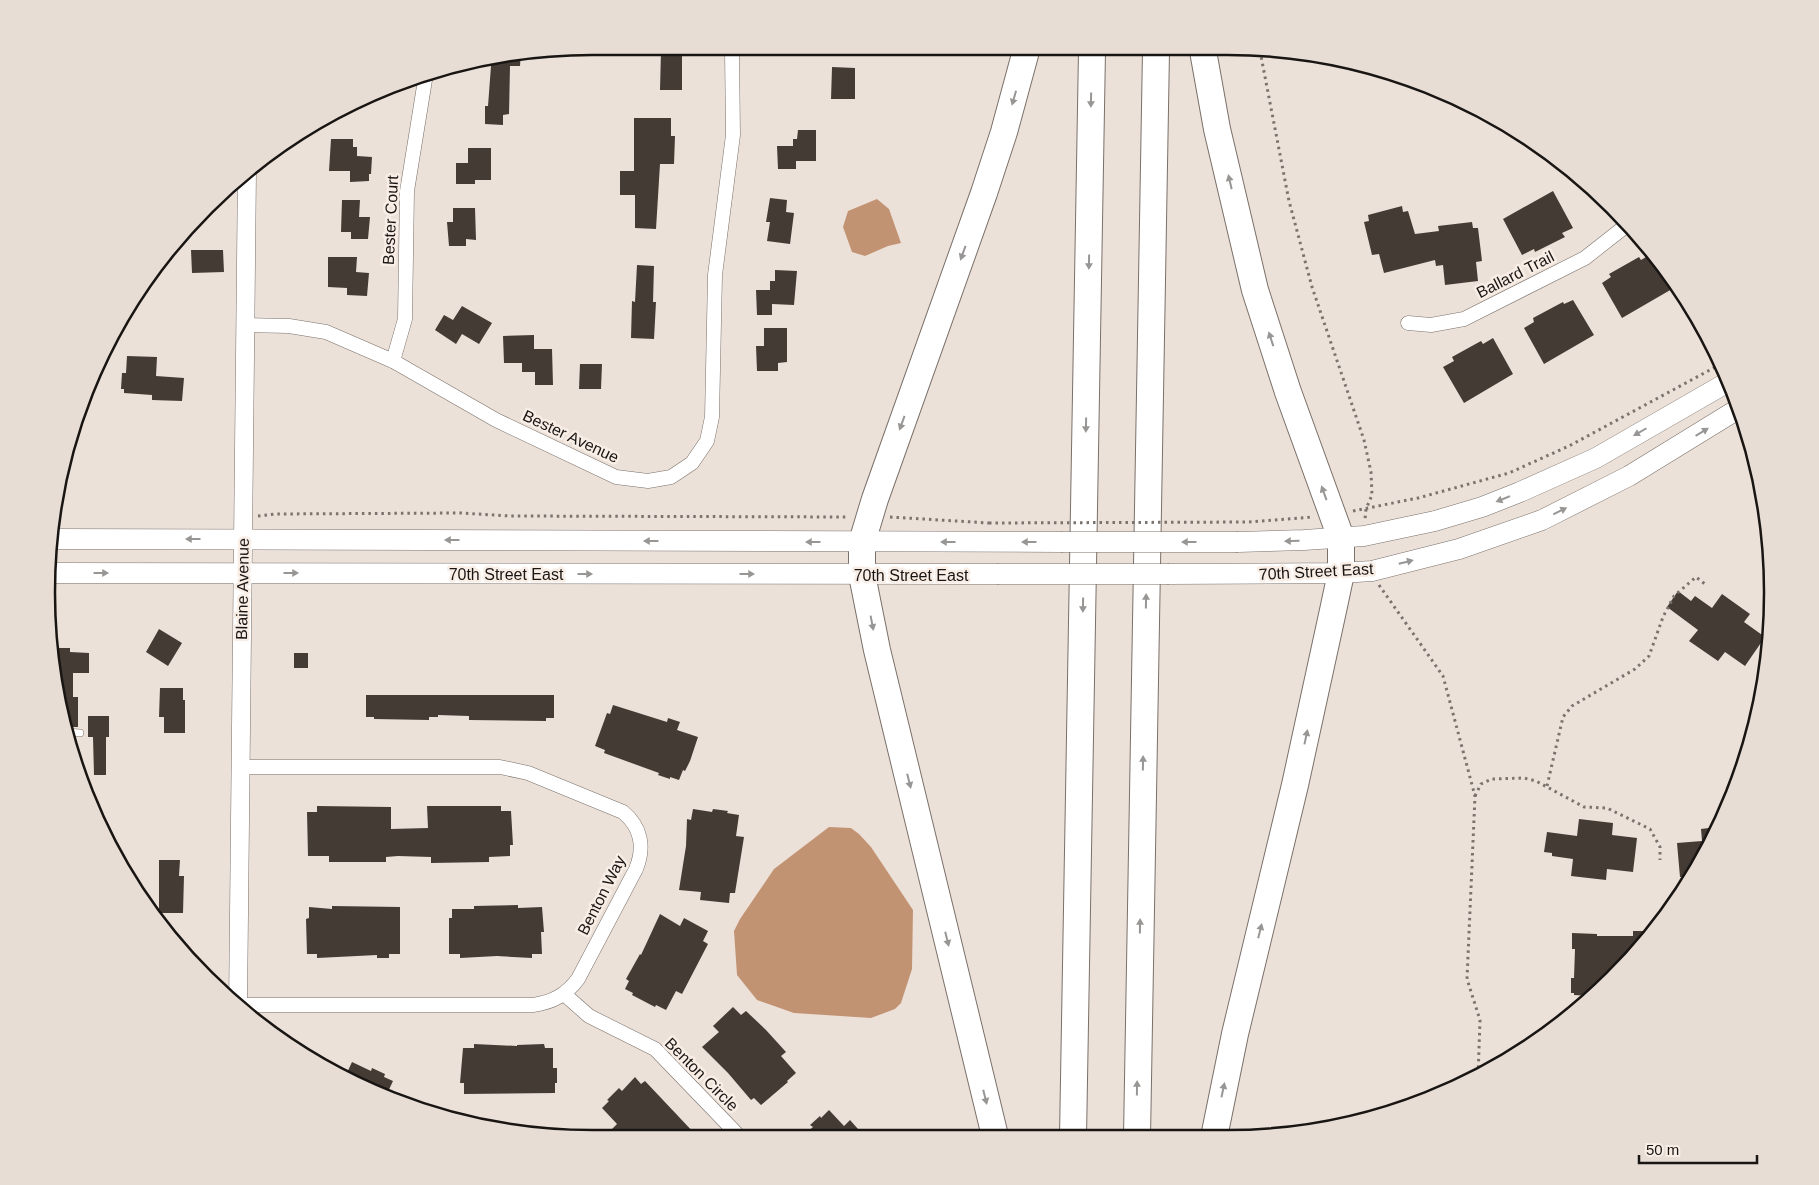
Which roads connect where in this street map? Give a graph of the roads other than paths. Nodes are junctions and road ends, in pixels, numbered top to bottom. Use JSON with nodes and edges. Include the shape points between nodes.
{"nodes":[{"id":1,"x":732,"y":55,"type":"edge"},
{"id":2,"x":1025,"y":55,"type":"edge"},
{"id":3,"x":1092,"y":55,"type":"edge"},
{"id":4,"x":1156,"y":55,"type":"edge"},
{"id":5,"x":1204,"y":55,"type":"edge"},
{"id":6,"x":425,"y":82,"type":"edge"},
{"id":7,"x":247,"y":181,"type":"edge"},
{"id":8,"x":1622,"y":229,"type":"edge"},
{"id":9,"x":1408,"y":323,"type":"dead end"},
{"id":10,"x":246,"y":324,"type":"junction"},
{"id":11,"x":393,"y":361,"type":"junction"},
{"id":12,"x":1722,"y":385,"type":"edge"},
{"id":13,"x":1733,"y":413,"type":"edge"},
{"id":14,"x":1346,"y":530,"type":"junction"},
{"id":15,"x":58,"y":539,"type":"edge"},
{"id":16,"x":242,"y":539,"type":"junction"},
{"id":17,"x":862,"y":542,"type":"junction"},
{"id":18,"x":56,"y":573,"type":"edge"},
{"id":19,"x":242,"y":573,"type":"junction"},
{"id":20,"x":1341,"y":573,"type":"junction"},
{"id":21,"x":862,"y":575,"type":"junction"},
{"id":22,"x":73,"y":733,"type":"edge"},
{"id":23,"x":80,"y":733,"type":"dead end"},
{"id":24,"x":240,"y":767,"type":"junction"},
{"id":25,"x":564,"y":994,"type":"junction"},
{"id":26,"x":238,"y":997,"type":"edge"},
{"id":27,"x":249,"y":1006,"type":"edge"},
{"id":28,"x":733,"y":1130,"type":"edge"},
{"id":29,"x":994,"y":1130,"type":"edge"},
{"id":30,"x":1073,"y":1130,"type":"edge"},
{"id":31,"x":1137,"y":1130,"type":"edge"},
{"id":32,"x":1215,"y":1130,"type":"edge"}],
"edges":[{"from":1,"to":11,"type":"street","name":"Bester Avenue","via":[[733,135],[715,275],[712,417],[707,441],[692,463],[671,477],[648,481],[616,477],[496,420]]},
{"from":2,"to":17,"type":"highway","one_way":true,"via":[[984,193]]},
{"from":3,"to":30,"type":"highway","one_way":true},
{"from":31,"to":4,"type":"highway","one_way":true},
{"from":14,"to":5,"type":"highway","one_way":true,"via":[[1288,392],[1255,290],[1217,129]]},
{"from":6,"to":11,"type":"street","name":"Bester Court","via":[[407,191],[405,319]]},
{"from":7,"to":10,"type":"street","name":"Blaine Avenue"},
{"from":8,"to":9,"type":"street","name":"Ballard Trail","via":[[1585,258],[1464,319],[1431,324]]},
{"from":10,"to":11,"type":"street","name":"Bester Avenue","via":[[326,332]]},
{"from":10,"to":16,"type":"street","name":"Blaine Avenue"},
{"from":12,"to":14,"type":"main road","name":"70th Street East","one_way":true,"via":[[1596,458],[1482,507],[1435,521]]},
{"from":20,"to":13,"type":"main road","name":"70th Street East","one_way":true,"via":[[1372,571],[1459,549],[1542,520],[1629,476]]},
{"from":14,"to":17,"type":"main road","name":"70th Street East","one_way":true,"bridge":true,"via":[[1238,542]]},
{"from":14,"to":20,"type":"highway"},
{"from":16,"to":15,"type":"main road","name":"70th Street East","one_way":true},
{"from":17,"to":16,"type":"main road","name":"70th Street East","one_way":true},
{"from":16,"to":19,"type":"street","name":"Blaine Avenue"},
{"from":17,"to":21,"type":"highway"},
{"from":18,"to":19,"type":"main road","name":"70th Street East","one_way":true},
{"from":19,"to":21,"type":"main road","name":"70th Street East","one_way":true},
{"from":19,"to":24,"type":"street","name":"Blaine Avenue"},
{"from":20,"to":21,"type":"main road","name":"70th Street East","bridge":true},
{"from":32,"to":20,"type":"highway","one_way":true},
{"from":21,"to":29,"type":"highway","one_way":true,"via":[[877,650]]},
{"from":22,"to":23,"type":"lane"},
{"from":24,"to":25,"type":"street","name":"Benton Way","via":[[514,769],[622,812],[630,818],[639,835],[640,860],[578,978]]},
{"from":24,"to":26,"type":"street","name":"Blaine Avenue"},
{"from":25,"to":27,"type":"street","name":"Benton Way","via":[[547,1003],[533,1005]]},
{"from":25,"to":28,"type":"street","name":"Benton Circle","via":[[589,1016],[655,1049]]}]}
